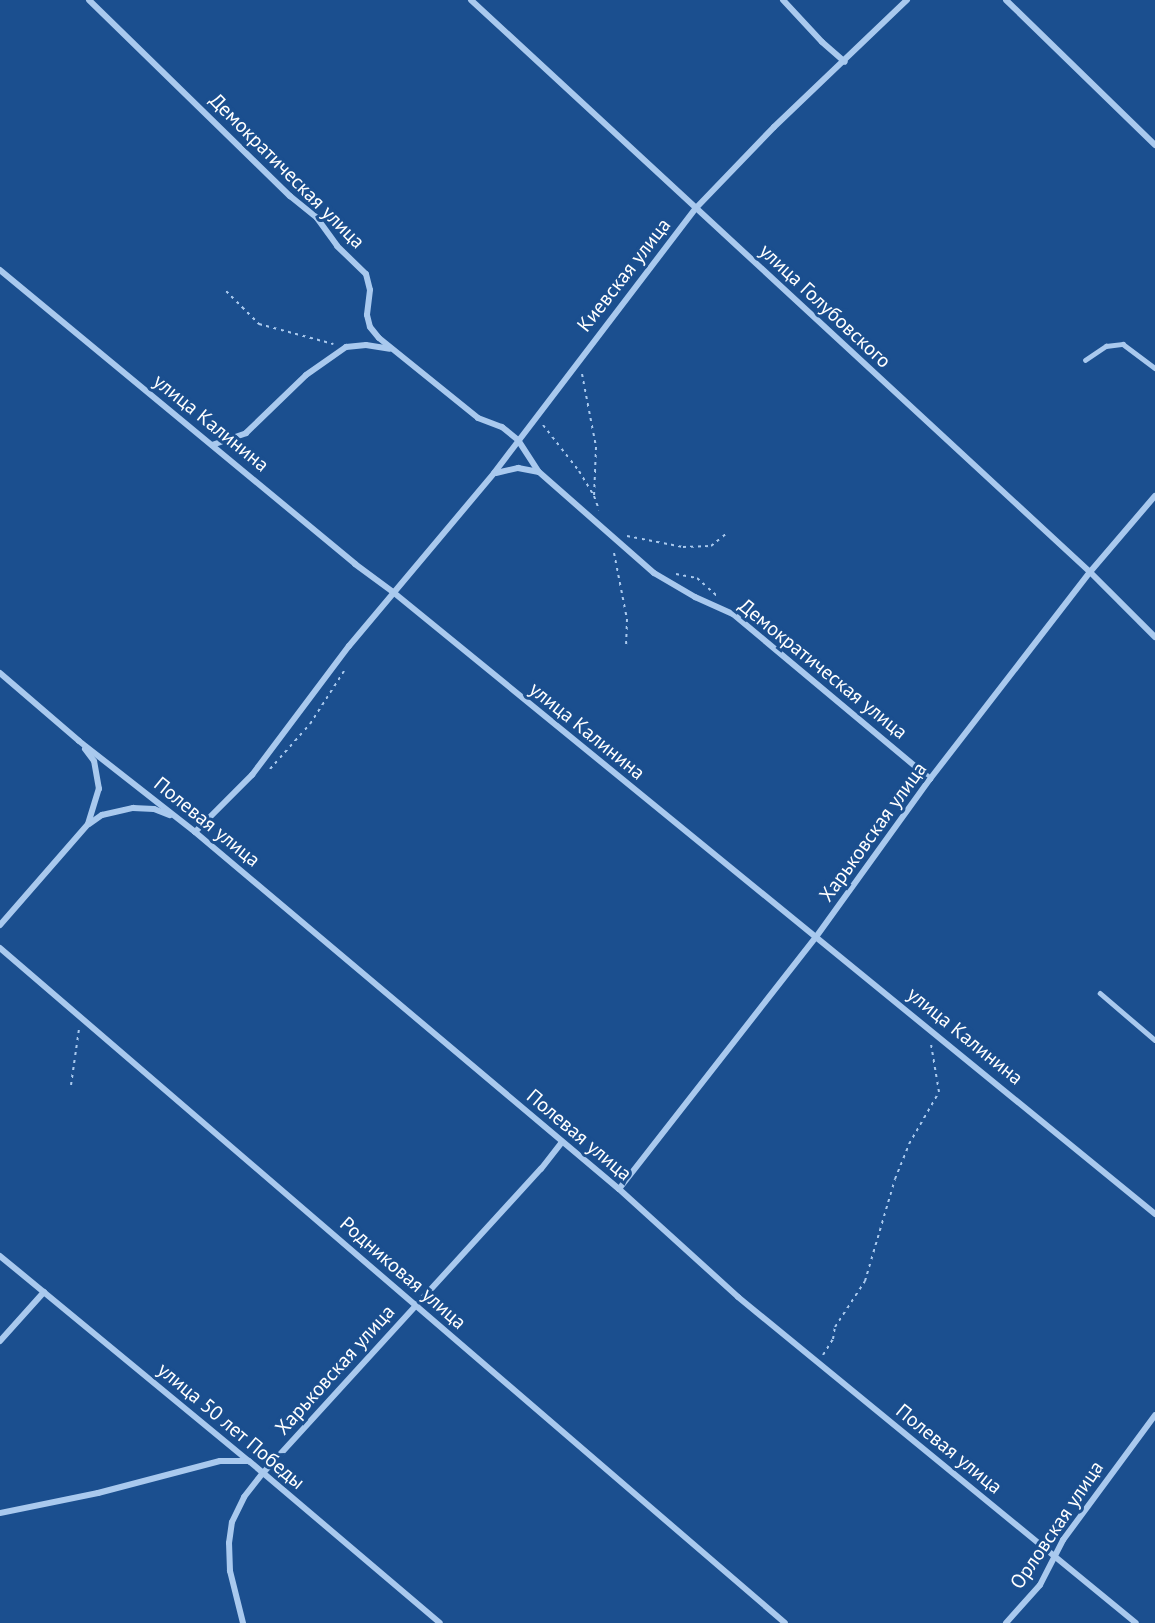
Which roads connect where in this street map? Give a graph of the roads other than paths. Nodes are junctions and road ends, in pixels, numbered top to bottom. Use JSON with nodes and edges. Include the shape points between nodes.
{"nodes":[{"id":1,"x":89,"y":0,"type":"edge"},
{"id":2,"x":471,"y":0,"type":"edge"},
{"id":3,"x":783,"y":0,"type":"edge"},
{"id":4,"x":907,"y":0,"type":"edge"},
{"id":5,"x":1006,"y":0,"type":"edge"},
{"id":6,"x":845,"y":62,"type":"junction"},
{"id":7,"x":1155,"y":145,"type":"edge"},
{"id":8,"x":696,"y":208,"type":"junction"},
{"id":9,"x":0,"y":270,"type":"edge"},
{"id":10,"x":394,"y":351,"type":"junction"},
{"id":11,"x":1084,"y":360,"type":"dead end"},
{"id":12,"x":1155,"y":368,"type":"edge"},
{"id":13,"x":518,"y":440,"type":"junction"},
{"id":14,"x":212,"y":445,"type":"junction"},
{"id":15,"x":539,"y":472,"type":"junction"},
{"id":16,"x":494,"y":473,"type":"junction"},
{"id":17,"x":1155,"y":496,"type":"edge"},
{"id":18,"x":1090,"y":572,"type":"junction"},
{"id":19,"x":393,"y":592,"type":"junction"},
{"id":20,"x":1155,"y":637,"type":"edge"},
{"id":21,"x":0,"y":673,"type":"edge"},
{"id":22,"x":79,"y":741,"type":"junction"},
{"id":23,"x":930,"y":779,"type":"junction"},
{"id":24,"x":175,"y":817,"type":"junction"},
{"id":25,"x":88,"y":824,"type":"junction"},
{"id":26,"x":195,"y":832,"type":"junction"},
{"id":27,"x":0,"y":925,"type":"edge"},
{"id":28,"x":816,"y":937,"type":"junction"},
{"id":29,"x":0,"y":948,"type":"edge"},
{"id":30,"x":1100,"y":993,"type":"dead end"},
{"id":31,"x":1155,"y":1040,"type":"edge"},
{"id":32,"x":562,"y":1142,"type":"junction"},
{"id":33,"x":618,"y":1189,"type":"junction"},
{"id":34,"x":1155,"y":1214,"type":"edge"},
{"id":35,"x":0,"y":1256,"type":"edge"},
{"id":36,"x":44,"y":1292,"type":"junction"},
{"id":37,"x":416,"y":1305,"type":"junction"},
{"id":38,"x":0,"y":1341,"type":"edge"},
{"id":39,"x":1155,"y":1415,"type":"edge"},
{"id":40,"x":249,"y":1461,"type":"junction"},
{"id":41,"x":263,"y":1473,"type":"junction"},
{"id":42,"x":0,"y":1513,"type":"edge"},
{"id":43,"x":1055,"y":1558,"type":"junction"},
{"id":44,"x":243,"y":1623,"type":"edge"},
{"id":45,"x":440,"y":1623,"type":"edge"},
{"id":46,"x":785,"y":1623,"type":"edge"},
{"id":47,"x":1006,"y":1623,"type":"edge"},
{"id":48,"x":1136,"y":1623,"type":"edge"}],
"edges":[{"from":1,"to":10,"type":"street","name":"Демократическая улица","via":[[317,218],[337,246],[366,274],[370,327]]},
{"from":2,"to":8,"type":"street","name":"улица Голубовского"},
{"from":3,"to":6,"type":"street"},
{"from":4,"to":6,"type":"street","name":"Киевская улица"},
{"from":5,"to":7,"type":"street"},
{"from":6,"to":8,"type":"street","name":"Киевская улица","via":[[774,127]]},
{"from":8,"to":13,"type":"street","name":"Киевская улица"},
{"from":8,"to":18,"type":"street","name":"улица Голубовского"},
{"from":9,"to":14,"type":"street","name":"улица Калинина"},
{"from":10,"to":13,"type":"street","name":"Демократическая улица","via":[[478,418],[502,427]]},
{"from":10,"to":14,"type":"street","via":[[366,345],[346,347],[306,375],[246,433]]},
{"from":11,"to":12,"type":"lane","via":[[1107,346],[1123,344]]},
{"from":13,"to":15,"type":"street","name":"Демократическая улица"},
{"from":13,"to":16,"type":"street","name":"Киевская улица"},
{"from":14,"to":19,"type":"street","name":"улица Калинина"},
{"from":15,"to":16,"type":"street","via":[[518,468]]},
{"from":15,"to":23,"type":"street","name":"Демократическая улица","via":[[654,573],[733,614]]},
{"from":16,"to":19,"type":"street","name":"Киевская улица"},
{"from":17,"to":18,"type":"street","name":"Харьковская улица"},
{"from":18,"to":20,"type":"street","name":"улица Голубовского"},
{"from":18,"to":23,"type":"street","name":"Харьковская улица"},
{"from":19,"to":26,"type":"street","name":"Киевская улица","via":[[252,775]]},
{"from":19,"to":28,"type":"street","name":"улица Калинина"},
{"from":21,"to":22,"type":"street","name":"Полевая улица"},
{"from":22,"to":24,"type":"street","name":"Полевая улица"},
{"from":22,"to":25,"type":"street","via":[[94,761],[98,774],[97,798]]},
{"from":23,"to":28,"type":"street","name":"Харьковская улица"},
{"from":24,"to":25,"type":"street","via":[[154,809],[133,808],[102,815]]},
{"from":24,"to":26,"type":"street","name":"Полевая улица"},
{"from":25,"to":27,"type":"street"},
{"from":26,"to":32,"type":"street","name":"Полевая улица"},
{"from":28,"to":33,"type":"street","name":"Харьковская улица"},
{"from":28,"to":34,"type":"street","name":"улица Калинина"},
{"from":29,"to":37,"type":"street","name":"Родниковая улица"},
{"from":30,"to":31,"type":"lane"},
{"from":32,"to":33,"type":"street","name":"Полевая улица"},
{"from":32,"to":37,"type":"street","name":"Харьковская улица"},
{"from":33,"to":43,"type":"street","name":"Полевая улица","via":[[730,1290]]},
{"from":35,"to":36,"type":"street","name":"улица 50 лет Победы"},
{"from":36,"to":38,"type":"street"},
{"from":36,"to":40,"type":"street","name":"улица 50 лет Победы"},
{"from":37,"to":41,"type":"street","name":"Харьковская улица"},
{"from":37,"to":46,"type":"street","name":"Родниковая улица"},
{"from":39,"to":43,"type":"street","name":"Орловская улица","via":[[1063,1540]]},
{"from":40,"to":41,"type":"street","name":"улица 50 лет Победы"},
{"from":40,"to":42,"type":"street","via":[[220,1461],[98,1493]]},
{"from":41,"to":44,"type":"street","name":"Харьковская улица","via":[[244,1497],[232,1522],[229,1543],[230,1571]]},
{"from":41,"to":45,"type":"street","name":"улица 50 лет Победы"},
{"from":43,"to":47,"type":"street","name":"Орловская улица","via":[[1040,1585]]},
{"from":43,"to":48,"type":"street","name":"Полевая улица"}]}
